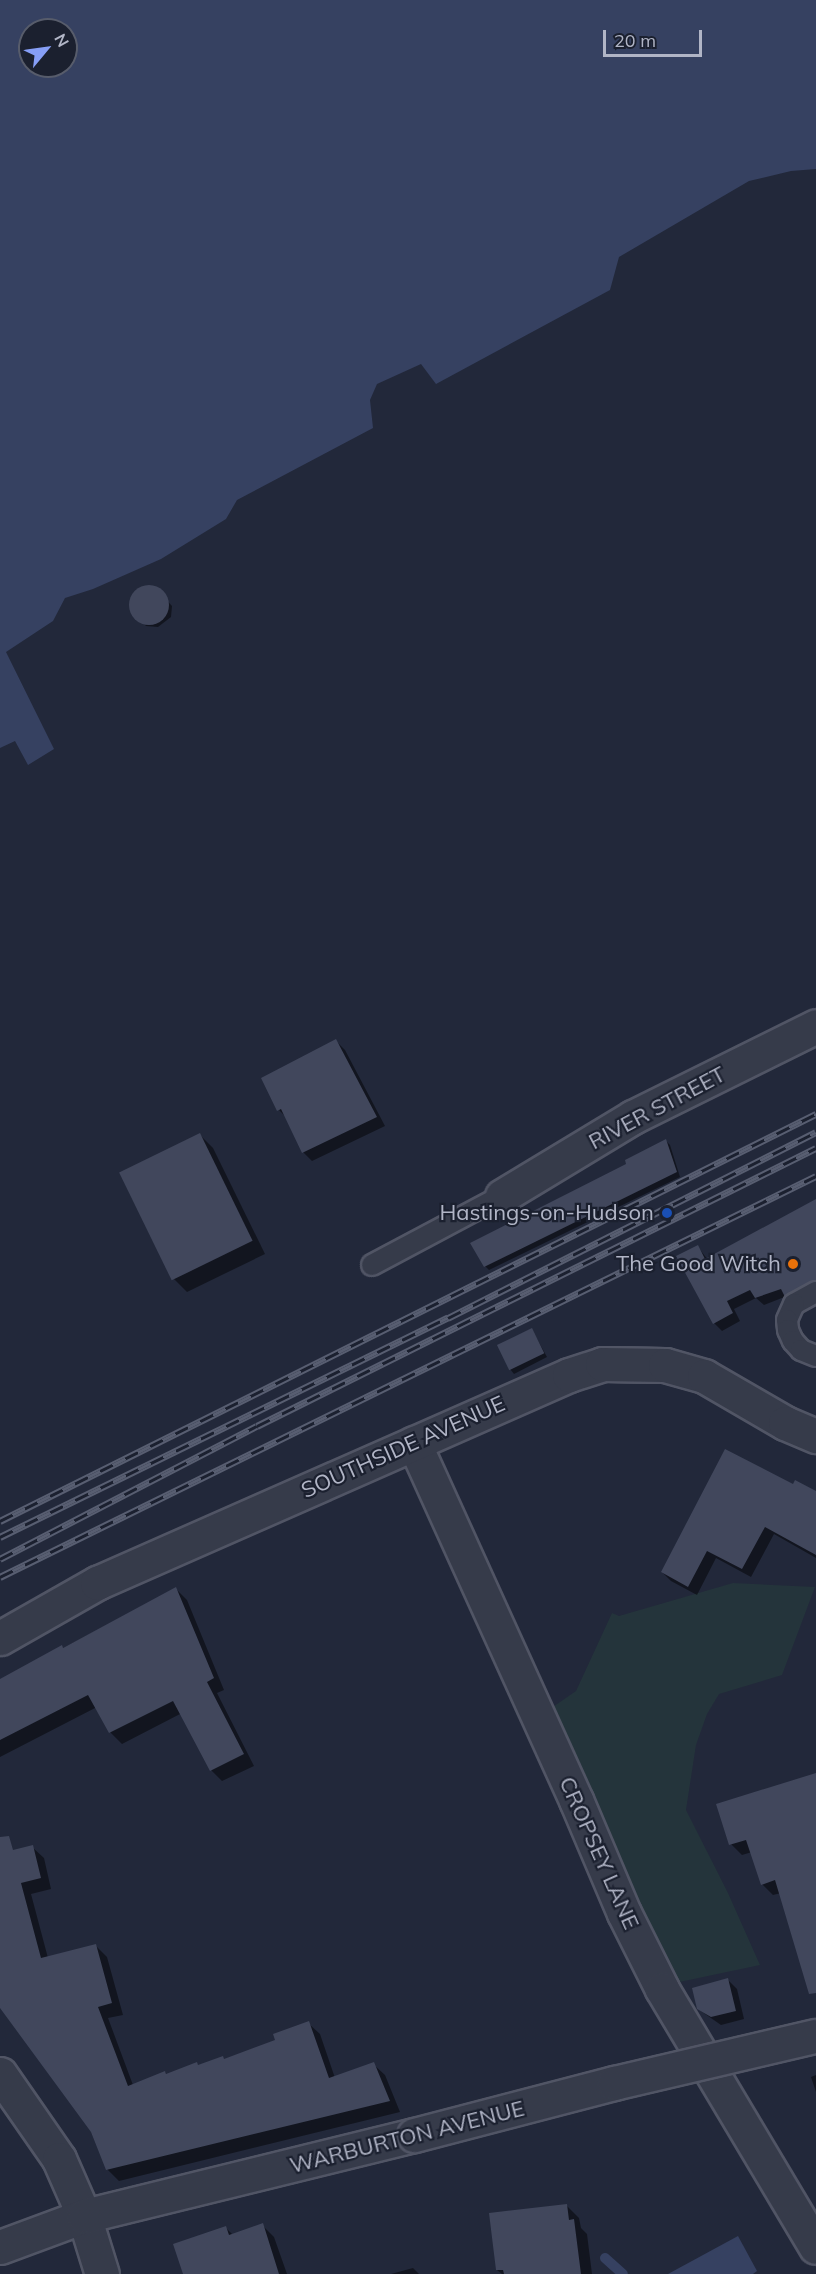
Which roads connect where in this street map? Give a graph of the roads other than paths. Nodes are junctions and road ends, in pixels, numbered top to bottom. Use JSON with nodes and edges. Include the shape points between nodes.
{"nodes":[{"id":1,"x":814,"y":1032,"type":"edge"},
{"id":2,"x":502,"y":1196,"type":"joint"},
{"id":3,"x":372,"y":1264,"type":"dead end"},
{"id":4,"x":816,"y":1292,"type":"edge"},
{"id":5,"x":816,"y":1356,"type":"edge"},
{"id":6,"x":816,"y":1436,"type":"edge"},
{"id":7,"x":414,"y":1443,"type":"junction"},
{"id":8,"x":0,"y":1638,"type":"edge"},
{"id":9,"x":816,"y":2036,"type":"edge"},
{"id":10,"x":0,"y":2074,"type":"edge"},
{"id":11,"x":84,"y":2216,"type":"junction"},
{"id":12,"x":0,"y":2247,"type":"edge"},
{"id":13,"x":816,"y":2247,"type":"edge"},
{"id":14,"x":102,"y":2274,"type":"edge"}],
"edges":[{"from":1,"to":2,"type":"street","name":"RIVER STREET","via":[[633,1117]]},
{"from":2,"to":3,"type":"lane"},
{"from":4,"to":5,"type":"lane","via":[[794,1304],[787,1320],[793,1341],[801,1350]]},
{"from":6,"to":7,"type":"street","name":"SOUTHSIDE AVENUE","via":[[785,1423],[704,1376],[664,1365],[627,1362],[602,1364],[569,1375]]},
{"from":7,"to":8,"type":"street","name":"SOUTHSIDE AVENUE","via":[[97,1582]]},
{"from":7,"to":13,"type":"street","name":"CROPSEY LANE","via":[[624,1913],[662,1989]]},
{"from":9,"to":11,"type":"street","name":"WARBURTON AVENUE","bridge":true},
{"from":10,"to":11,"type":"street","via":[[59,2159]]},
{"from":11,"to":12,"type":"street","name":"WARBURTON AVENUE"},
{"from":11,"to":14,"type":"street"}]}
